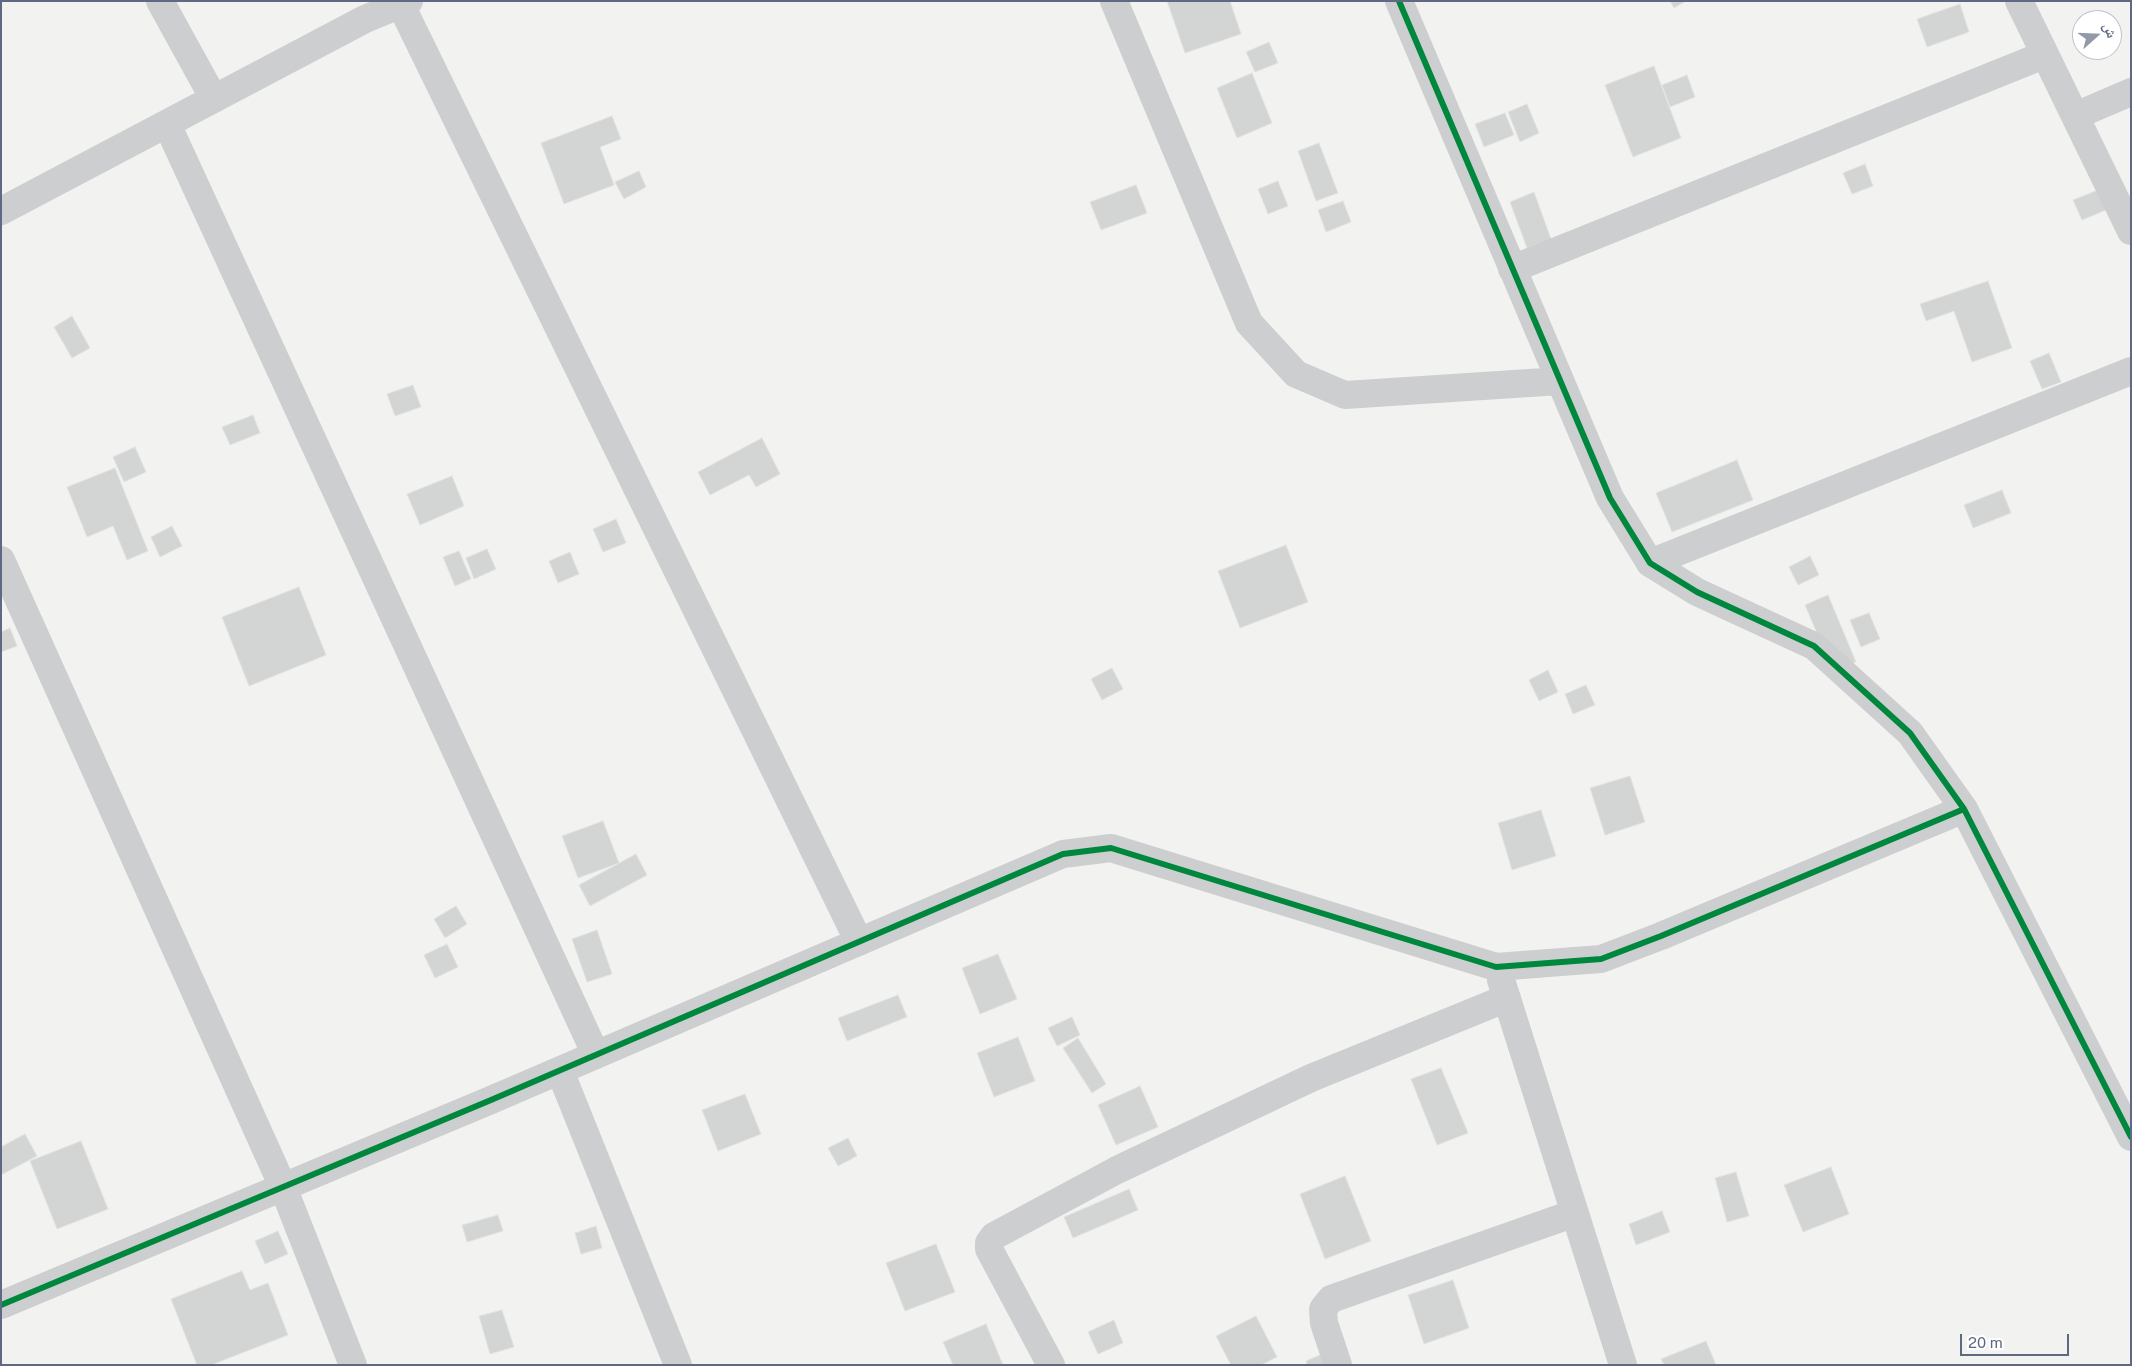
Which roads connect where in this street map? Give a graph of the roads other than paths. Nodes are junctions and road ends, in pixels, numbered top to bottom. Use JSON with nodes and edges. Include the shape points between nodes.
{"nodes":[{"id":1,"x":160,"y":1,"type":"edge"},
{"id":2,"x":1114,"y":1,"type":"edge"},
{"id":3,"x":1399,"y":1,"type":"edge"},
{"id":4,"x":2018,"y":1,"type":"edge"},
{"id":5,"x":405,"y":3,"type":"edge"},
{"id":6,"x":2044,"y":55,"type":"junction"},
{"id":7,"x":2131,"y":92,"type":"edge"},
{"id":8,"x":214,"y":99,"type":"junction"},
{"id":9,"x":2074,"y":116,"type":"junction"},
{"id":10,"x":167,"y":124,"type":"junction"},
{"id":11,"x":1,"y":212,"type":"edge"},
{"id":12,"x":2131,"y":231,"type":"edge"},
{"id":13,"x":1512,"y":269,"type":"junction"},
{"id":14,"x":2131,"y":371,"type":"edge"},
{"id":15,"x":1560,"y":381,"type":"junction"},
{"id":16,"x":1,"y":560,"type":"edge"},
{"id":17,"x":1650,"y":563,"type":"junction"},
{"id":18,"x":1964,"y":809,"type":"junction"},
{"id":19,"x":859,"y":942,"type":"junction"},
{"id":20,"x":1496,"y":967,"type":"junction"},
{"id":21,"x":1507,"y":998,"type":"junction"},
{"id":22,"x":596,"y":1055,"type":"junction"},
{"id":23,"x":560,"y":1071,"type":"junction"},
{"id":24,"x":2131,"y":1137,"type":"edge"},
{"id":25,"x":283,"y":1187,"type":"junction"},
{"id":26,"x":1575,"y":1213,"type":"junction"},
{"id":27,"x":1,"y":1305,"type":"edge"},
{"id":28,"x":352,"y":1365,"type":"edge"},
{"id":29,"x":678,"y":1365,"type":"edge"},
{"id":30,"x":1051,"y":1365,"type":"edge"},
{"id":31,"x":1338,"y":1365,"type":"edge"},
{"id":32,"x":1623,"y":1365,"type":"edge"}],
"edges":[{"from":1,"to":8,"type":"street"},
{"from":2,"to":15,"type":"street","via":[[1249,323],[1296,374],[1345,395]]},
{"from":3,"to":13,"type":"street"},
{"from":4,"to":6,"type":"street"},
{"from":5,"to":8,"type":"street","via":[[365,19]]},
{"from":5,"to":19,"type":"street"},
{"from":6,"to":9,"type":"street"},
{"from":6,"to":13,"type":"street"},
{"from":7,"to":9,"type":"street"},
{"from":8,"to":10,"type":"street"},
{"from":9,"to":12,"type":"street"},
{"from":10,"to":11,"type":"street"},
{"from":10,"to":22,"type":"street"},
{"from":13,"to":15,"type":"street"},
{"from":14,"to":17,"type":"street"},
{"from":15,"to":17,"type":"street","via":[[1610,498]]},
{"from":16,"to":25,"type":"street"},
{"from":17,"to":18,"type":"street","via":[[1697,592],[1814,646],[1910,733]]},
{"from":18,"to":20,"type":"street","via":[[1601,959]]},
{"from":18,"to":24,"type":"street"},
{"from":19,"to":20,"type":"street","via":[[1063,854],[1111,848]]},
{"from":19,"to":22,"type":"street"},
{"from":20,"to":21,"type":"street"},
{"from":21,"to":26,"type":"street"},
{"from":21,"to":30,"type":"street","via":[[1302,1082],[1116,1170],[994,1236],[989,1249]]},
{"from":22,"to":23,"type":"street"},
{"from":23,"to":25,"type":"street"},
{"from":23,"to":29,"type":"street"},
{"from":25,"to":27,"type":"street"},
{"from":25,"to":28,"type":"street"},
{"from":26,"to":31,"type":"street","via":[[1331,1299],[1324,1309],[1324,1324]]},
{"from":26,"to":32,"type":"street"}]}
